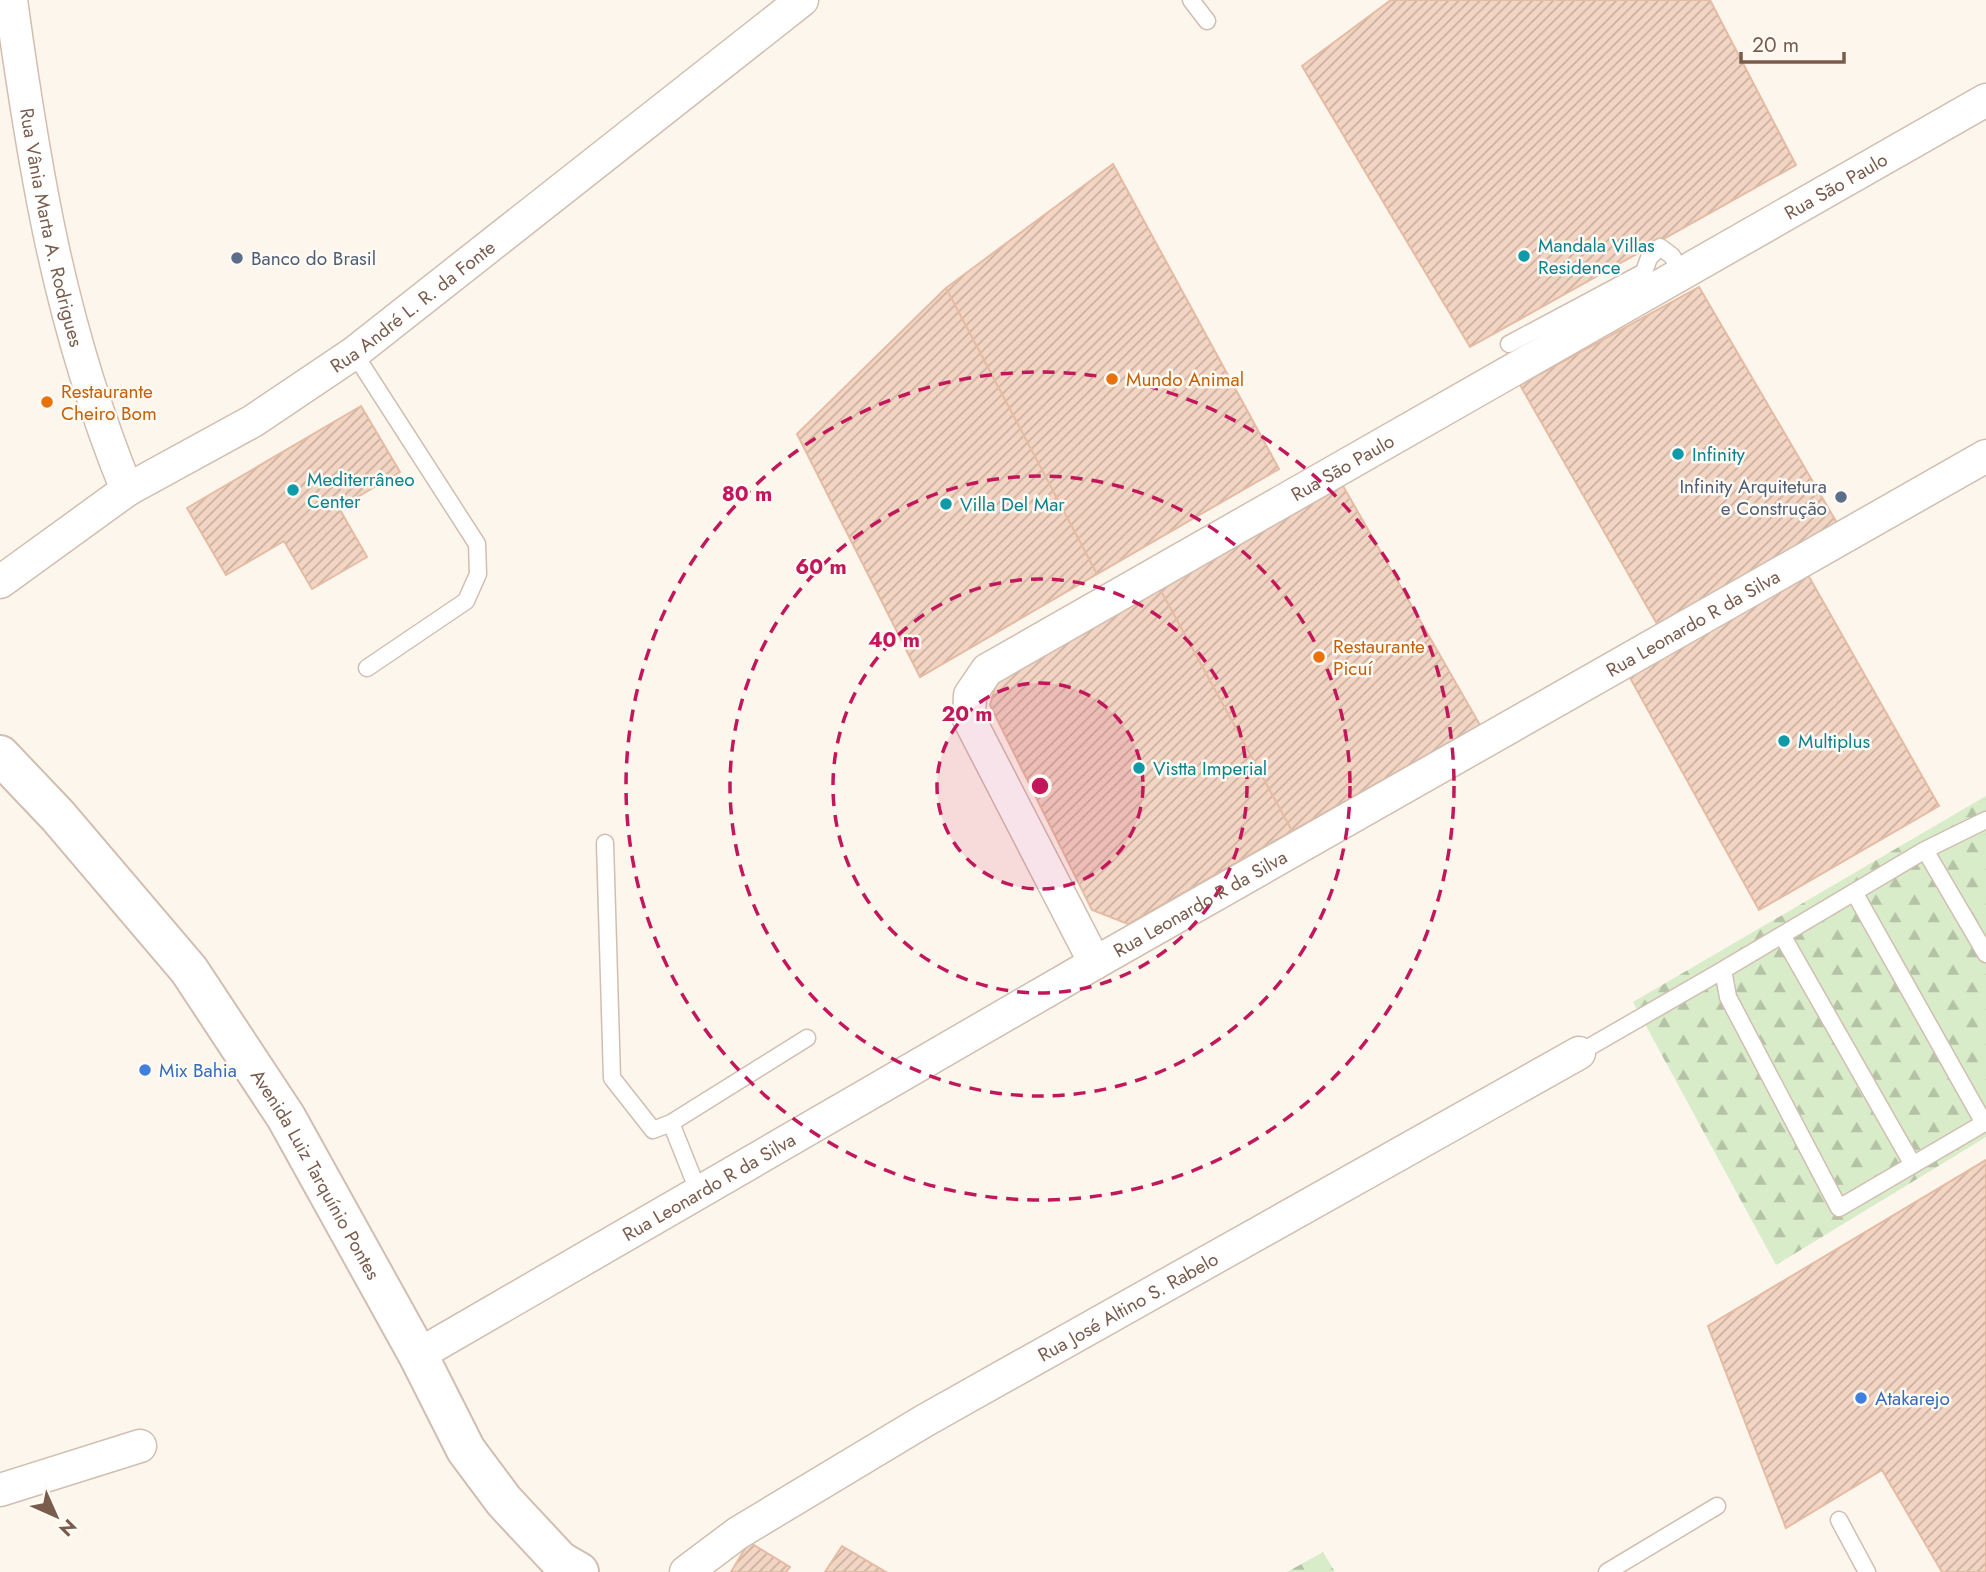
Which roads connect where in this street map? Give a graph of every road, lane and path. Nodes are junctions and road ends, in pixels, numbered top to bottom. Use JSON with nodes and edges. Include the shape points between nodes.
{"nodes":[{"id":1,"x":11,"y":0,"type":"edge"},
{"id":2,"x":802,"y":0,"type":"edge"},
{"id":3,"x":1191,"y":0,"type":"edge"},
{"id":4,"x":1207,"y":21,"type":"dead end"},
{"id":5,"x":1986,"y":100,"type":"edge"},
{"id":6,"x":1682,"y":274,"type":"junction"},
{"id":7,"x":1509,"y":344,"type":"dead end"},
{"id":8,"x":354,"y":353,"type":"junction"},
{"id":9,"x":1986,"y":456,"type":"edge"},
{"id":10,"x":127,"y":490,"type":"junction"},
{"id":11,"x":0,"y":582,"type":"edge"},
{"id":12,"x":367,"y":668,"type":"dead end"},
{"id":13,"x":1,"y":756,"type":"edge"},
{"id":14,"x":1986,"y":820,"type":"edge"},
{"id":15,"x":605,"y":843,"type":"dead end"},
{"id":16,"x":1925,"y":850,"type":"junction"},
{"id":17,"x":1854,"y":892,"type":"junction"},
{"id":18,"x":1782,"y":935,"type":"junction"},
{"id":19,"x":1986,"y":954,"type":"edge"},
{"id":20,"x":1095,"y":963,"type":"junction"},
{"id":21,"x":1723,"y":970,"type":"junction"},
{"id":22,"x":807,"y":1038,"type":"dead end"},
{"id":23,"x":1579,"y":1053,"type":"joint"},
{"id":24,"x":671,"y":1123,"type":"junction"},
{"id":25,"x":1985,"y":1123,"type":"edge"},
{"id":26,"x":1913,"y":1165,"type":"junction"},
{"id":27,"x":699,"y":1193,"type":"junction"},
{"id":28,"x":418,"y":1355,"type":"junction"},
{"id":29,"x":141,"y":1446,"type":"dead end"},
{"id":30,"x":4,"y":1480,"type":"edge"},
{"id":31,"x":1717,"y":1506,"type":"dead end"},
{"id":32,"x":1839,"y":1520,"type":"dead end"},
{"id":33,"x":579,"y":1572,"type":"edge"},
{"id":34,"x":686,"y":1572,"type":"edge"},
{"id":35,"x":1607,"y":1572,"type":"edge"},
{"id":36,"x":1867,"y":1572,"type":"edge"}],
"edges":[{"from":1,"to":10,"type":"street","name":"Rua Vânia Marta A. Rodrigues","via":[[53,260],[76,350]]},
{"from":2,"to":8,"type":"street","name":"Rua André L. R. da Fonte"},
{"from":3,"to":4,"type":"lane"},
{"from":5,"to":6,"type":"street","name":"Rua São Paulo"},
{"from":6,"to":7,"type":"lane","via":[[1672,256],[1660,247],[1644,272]]},
{"from":6,"to":20,"type":"street","name":"Rua São Paulo","via":[[986,670],[970,695],[969,719]]},
{"from":8,"to":10,"type":"street","name":"Rua André L. R. da Fonte","via":[[253,421]]},
{"from":8,"to":12,"type":"lane","via":[[477,544],[478,574],[466,601]]},
{"from":9,"to":20,"type":"street","name":"Rua Leonardo R da Silva"},
{"from":10,"to":11,"type":"street","name":"Rua André L. R. da Fonte"},
{"from":13,"to":28,"type":"street","name":"Avenida Luiz Tarquínio Pontes","via":[[189,970],[286,1117]]},
{"from":14,"to":16,"type":"lane"},
{"from":15,"to":24,"type":"lane","via":[[612,1078],[653,1130]]},
{"from":16,"to":17,"type":"lane"},
{"from":16,"to":19,"type":"lane"},
{"from":17,"to":18,"type":"lane"},
{"from":17,"to":25,"type":"lane"},
{"from":18,"to":21,"type":"lane"},
{"from":18,"to":26,"type":"lane"},
{"from":20,"to":27,"type":"street","name":"Rua Leonardo R da Silva"},
{"from":21,"to":23,"type":"lane"},
{"from":21,"to":26,"type":"lane","via":[[1728,997],[1839,1208]]},
{"from":22,"to":24,"type":"lane"},
{"from":23,"to":34,"type":"street","name":"Rua José Altino S. Rabelo","via":[[924,1422],[738,1533]]},
{"from":24,"to":27,"type":"lane"},
{"from":25,"to":26,"type":"lane"},
{"from":27,"to":28,"type":"street","name":"Rua Leonardo R da Silva"},
{"from":28,"to":33,"type":"street","name":"Avenida Luiz Tarquínio Pontes","via":[[474,1460],[504,1501],[560,1561]]},
{"from":29,"to":30,"type":"street"},
{"from":31,"to":35,"type":"lane"},
{"from":32,"to":36,"type":"lane"}]}
